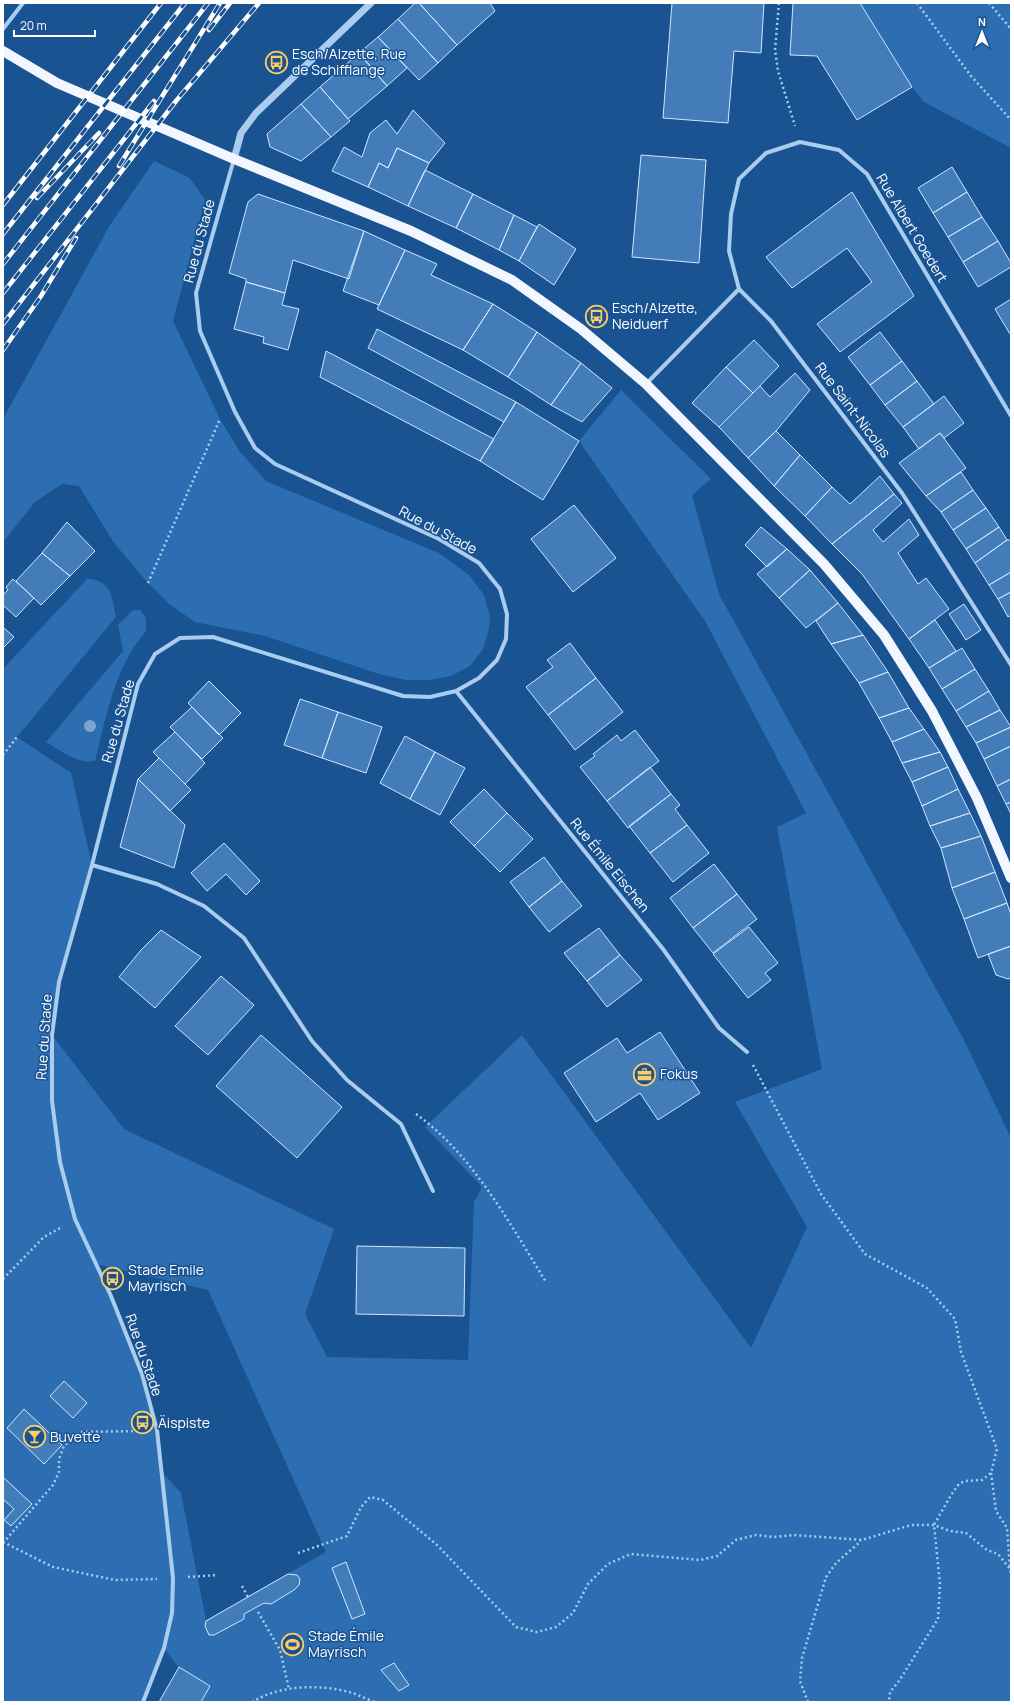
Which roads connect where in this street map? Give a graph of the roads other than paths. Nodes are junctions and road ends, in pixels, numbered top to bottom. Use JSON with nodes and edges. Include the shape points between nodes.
{"nodes":[{"id":1,"x":23,"y":3,"type":"edge"},
{"id":2,"x":371,"y":3,"type":"edge"},
{"id":3,"x":3,"y":29,"type":"edge"},
{"id":4,"x":4,"y":53,"type":"edge"},
{"id":5,"x":234,"y":159,"type":"junction"},
{"id":6,"x":739,"y":289,"type":"junction"},
{"id":7,"x":646,"y":384,"type":"junction"},
{"id":8,"x":1011,"y":416,"type":"edge"},
{"id":9,"x":1011,"y":665,"type":"edge"},
{"id":10,"x":456,"y":691,"type":"junction"},
{"id":11,"x":92,"y":865,"type":"junction"},
{"id":12,"x":1011,"y":878,"type":"edge"},
{"id":13,"x":747,"y":1052,"type":"road end"},
{"id":14,"x":433,"y":1191,"type":"dead end"},
{"id":15,"x":143,"y":1702,"type":"edge"}],
"edges":[{"from":1,"to":3,"type":"street"},
{"from":2,"to":5,"type":"street","via":[[256,113],[241,133]]},
{"from":4,"to":5,"type":"main road","via":[[57,83]]},
{"from":5,"to":7,"type":"main road","via":[[411,231],[512,280],[581,329]]},
{"from":5,"to":10,"type":"street","name":"Rue du Stade","via":[[196,293],[200,331],[235,412],[255,448],[275,464],[439,539],[479,563],[500,589],[507,614],[506,639],[497,660],[479,678]]},
{"from":6,"to":7,"type":"street"},
{"from":6,"to":8,"type":"street","name":"Rue Albert Goedert","via":[[729,251],[731,214],[739,179],[766,153],[800,142],[839,150],[867,174]]},
{"from":6,"to":9,"type":"street","name":"Rue Saint-Nicolas","via":[[771,321],[902,493]]},
{"from":7,"to":12,"type":"main road","via":[[824,564],[884,635],[932,711],[977,798]]},
{"from":10,"to":11,"type":"street","name":"Rue du Stade","via":[[430,697],[403,696],[213,637],[180,638],[155,654],[138,684]]},
{"from":10,"to":13,"type":"street","name":"Rue Émile Eischen","via":[[663,949],[719,1028]]},
{"from":11,"to":14,"type":"street","via":[[157,884],[204,906],[244,938],[312,1041],[347,1080],[401,1124]]},
{"from":11,"to":15,"type":"street","name":"Rue du Stade","via":[[59,982],[52,1035],[52,1101],[60,1162],[75,1220],[111,1296],[142,1374],[157,1430],[173,1578],[172,1612],[164,1648]]}]}
